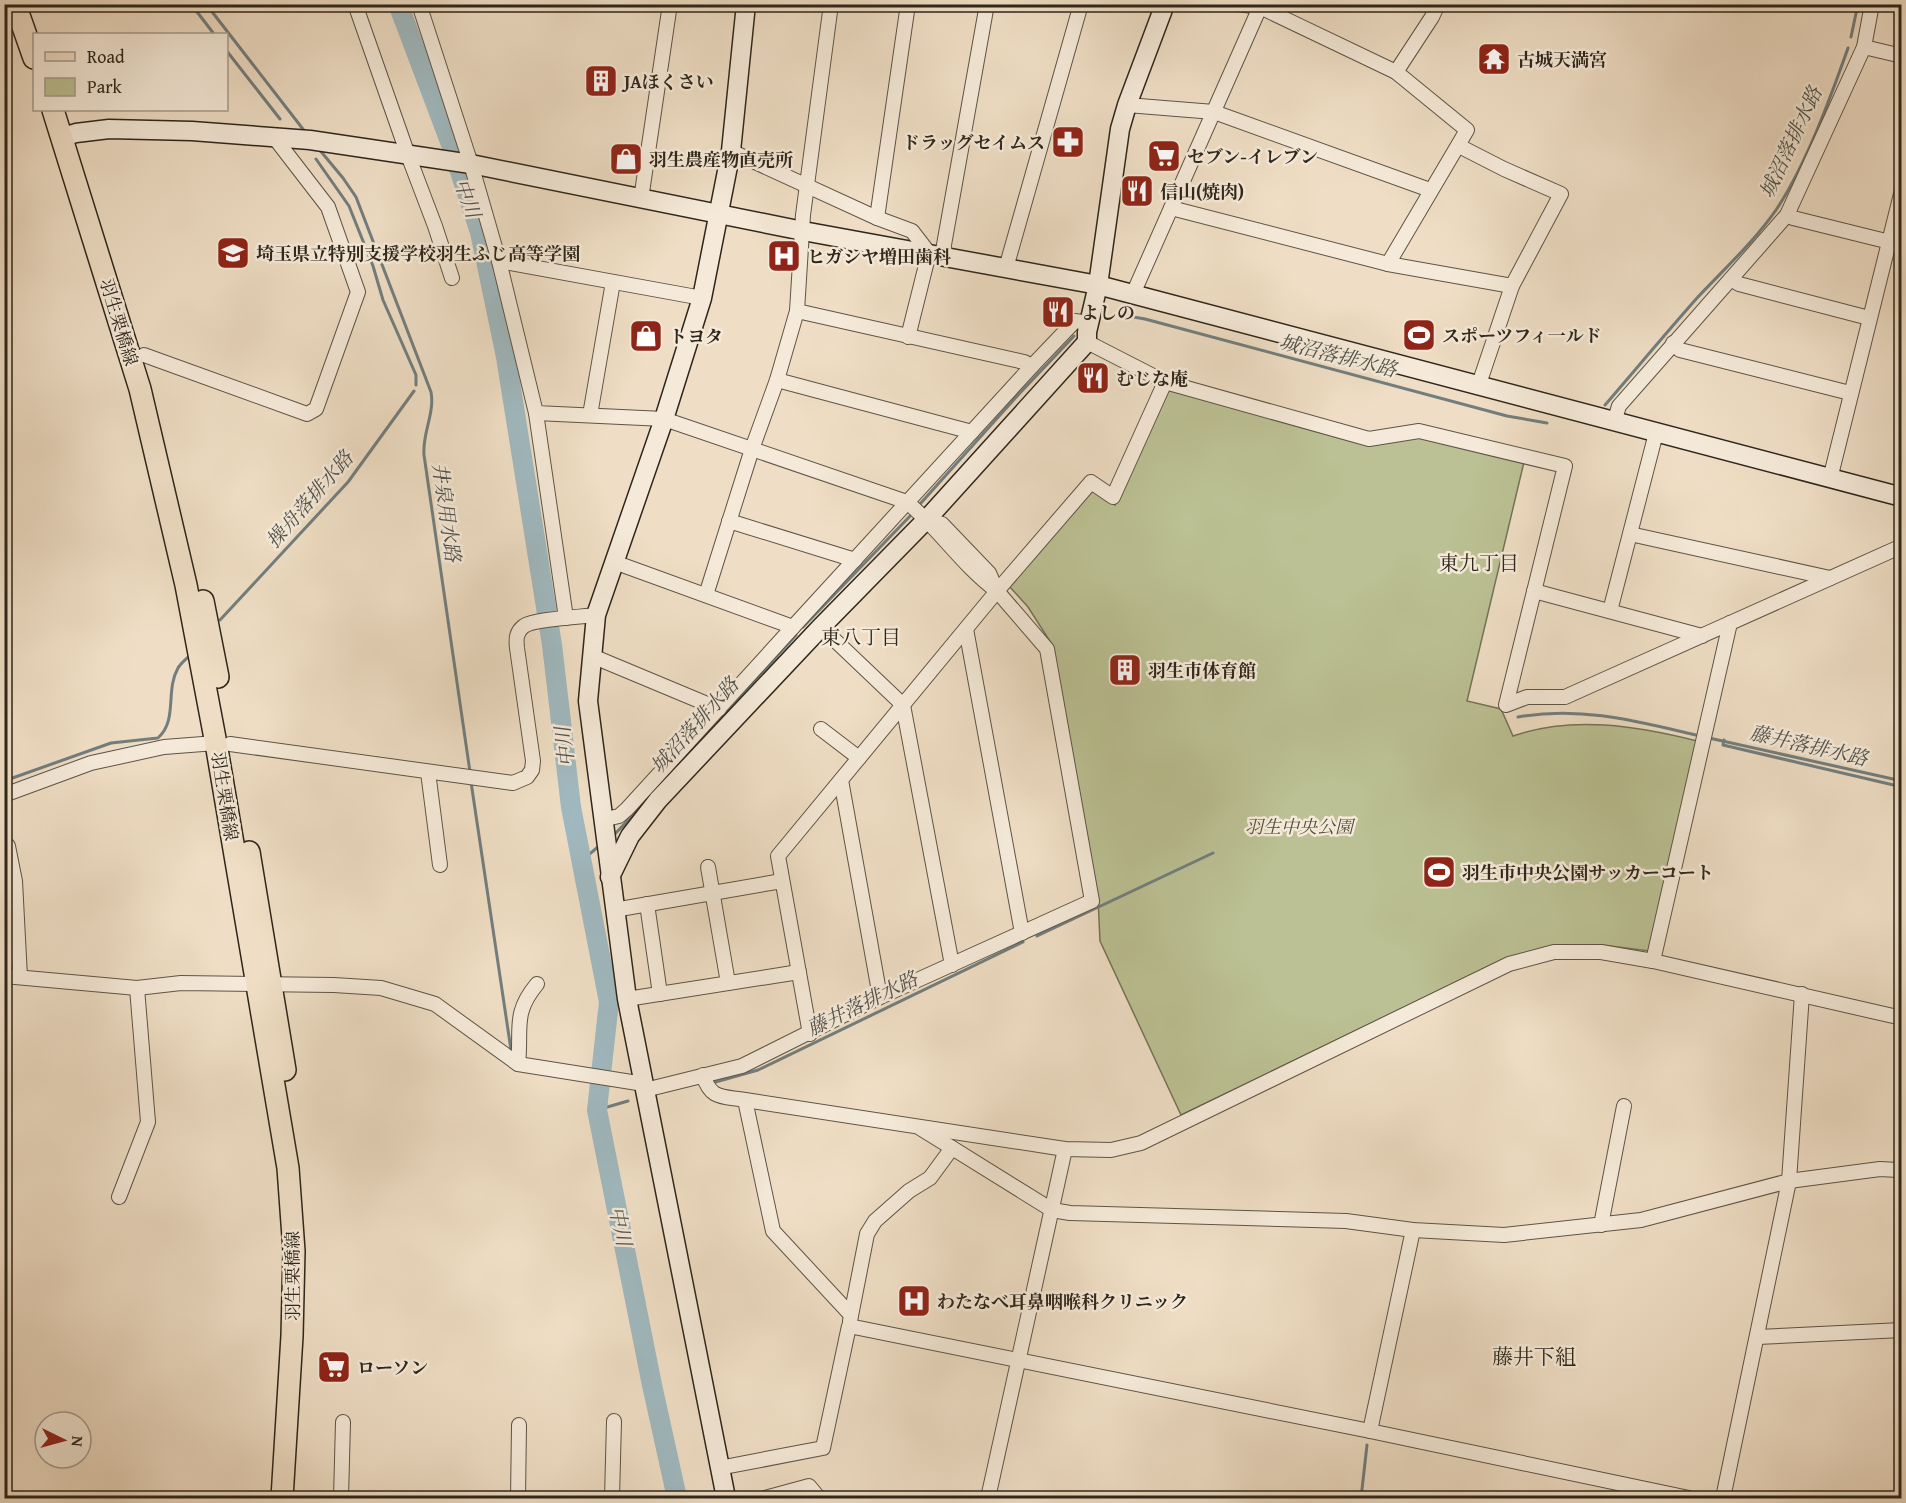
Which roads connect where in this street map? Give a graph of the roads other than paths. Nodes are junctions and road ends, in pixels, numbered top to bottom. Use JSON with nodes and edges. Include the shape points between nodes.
{"nodes":[{"id":1,"x":15,"y":4,"type":"edge"},
{"id":2,"x":30,"y":4,"type":"edge"},
{"id":3,"x":355,"y":4,"type":"edge"},
{"id":4,"x":419,"y":4,"type":"edge"},
{"id":5,"x":670,"y":4,"type":"edge"},
{"id":6,"x":746,"y":4,"type":"edge"},
{"id":7,"x":831,"y":4,"type":"edge"},
{"id":8,"x":908,"y":4,"type":"edge"},
{"id":9,"x":987,"y":4,"type":"edge"},
{"id":10,"x":1081,"y":4,"type":"edge"},
{"id":11,"x":1165,"y":4,"type":"edge"},
{"id":12,"x":1238,"y":4,"type":"edge"},
{"id":13,"x":1437,"y":4,"type":"edge"},
{"id":14,"x":1872,"y":4,"type":"edge"},
{"id":15,"x":1260,"y":7,"type":"junction"},
{"id":16,"x":41,"y":33,"type":"edge"},
{"id":17,"x":1864,"y":47,"type":"junction"},
{"id":18,"x":33,"y":55,"type":"edge"},
{"id":19,"x":1902,"y":56,"type":"edge"},
{"id":20,"x":1396,"y":72,"type":"junction"},
{"id":21,"x":1127,"y":105,"type":"junction"},
{"id":22,"x":54,"y":111,"type":"edge"},
{"id":23,"x":68,"y":111,"type":"edge"},
{"id":24,"x":1214,"y":112,"type":"junction"},
{"id":25,"x":70,"y":135,"type":"junction"},
{"id":26,"x":274,"y":137,"type":"junction"},
{"id":27,"x":1459,"y":146,"type":"junction"},
{"id":28,"x":731,"y":151,"type":"junction"},
{"id":29,"x":408,"y":155,"type":"junction"},
{"id":30,"x":471,"y":164,"type":"junction"},
{"id":31,"x":807,"y":186,"type":"junction"},
{"id":32,"x":1902,"y":189,"type":"edge"},
{"id":33,"x":1430,"y":190,"type":"junction"},
{"id":34,"x":641,"y":199,"type":"junction"},
{"id":35,"x":1171,"y":208,"type":"junction"},
{"id":36,"x":720,"y":214,"type":"junction"},
{"id":37,"x":1787,"y":215,"type":"junction"},
{"id":38,"x":877,"y":218,"type":"junction"},
{"id":39,"x":803,"y":231,"type":"junction"},
{"id":40,"x":1895,"y":244,"type":"edge"},
{"id":41,"x":936,"y":254,"type":"junction"},
{"id":42,"x":499,"y":261,"type":"junction"},
{"id":43,"x":1388,"y":264,"type":"junction"},
{"id":44,"x":1006,"y":268,"type":"junction"},
{"id":45,"x":452,"y":278,"type":"dead end"},
{"id":46,"x":1731,"y":279,"type":"junction"},
{"id":47,"x":613,"y":282,"type":"junction"},
{"id":48,"x":1098,"y":285,"type":"junction"},
{"id":49,"x":1512,"y":286,"type":"junction"},
{"id":50,"x":1133,"y":294,"type":"junction"},
{"id":51,"x":702,"y":298,"type":"junction"},
{"id":52,"x":797,"y":311,"type":"junction"},
{"id":53,"x":1869,"y":318,"type":"junction"},
{"id":54,"x":1089,"y":323,"type":"junction"},
{"id":55,"x":908,"y":337,"type":"junction"},
{"id":56,"x":1087,"y":342,"type":"junction"},
{"id":57,"x":1673,"y":343,"type":"junction"},
{"id":58,"x":144,"y":355,"type":"junction"},
{"id":59,"x":1032,"y":366,"type":"junction"},
{"id":60,"x":777,"y":380,"type":"junction"},
{"id":61,"x":1165,"y":382,"type":"junction"},
{"id":62,"x":1478,"y":387,"type":"junction"},
{"id":63,"x":1850,"y":393,"type":"junction"},
{"id":64,"x":536,"y":413,"type":"junction"},
{"id":65,"x":590,"y":415,"type":"junction"},
{"id":66,"x":664,"y":418,"type":"junction"},
{"id":67,"x":1614,"y":422,"type":"junction"},
{"id":68,"x":972,"y":432,"type":"junction"},
{"id":69,"x":1656,"y":433,"type":"junction"},
{"id":70,"x":752,"y":449,"type":"junction"},
{"id":71,"x":1830,"y":479,"type":"junction"},
{"id":72,"x":1902,"y":497,"type":"edge"},
{"id":73,"x":907,"y":502,"type":"junction"},
{"id":74,"x":927,"y":519,"type":"junction"},
{"id":75,"x":729,"y":521,"type":"junction"},
{"id":76,"x":1630,"y":534,"type":"junction"},
{"id":77,"x":1902,"y":546,"type":"edge"},
{"id":78,"x":855,"y":560,"type":"junction"},
{"id":79,"x":614,"y":562,"type":"junction"},
{"id":80,"x":1830,"y":578,"type":"junction"},
{"id":81,"x":997,"y":591,"type":"junction"},
{"id":82,"x":1534,"y":591,"type":"junction"},
{"id":83,"x":706,"y":595,"type":"junction"},
{"id":84,"x":1610,"y":611,"type":"junction"},
{"id":85,"x":596,"y":615,"type":"junction"},
{"id":86,"x":561,"y":619,"type":"junction"},
{"id":87,"x":1730,"y":623,"type":"junction"},
{"id":88,"x":794,"y":626,"type":"junction"},
{"id":89,"x":966,"y":629,"type":"junction"},
{"id":90,"x":816,"y":633,"type":"junction"},
{"id":91,"x":1702,"y":636,"type":"junction"},
{"id":92,"x":592,"y":656,"type":"junction"},
{"id":93,"x":903,"y":705,"type":"junction"},
{"id":94,"x":719,"y":709,"type":"junction"},
{"id":95,"x":821,"y":729,"type":"dead end"},
{"id":96,"x":223,"y":743,"type":"junction"},
{"id":97,"x":859,"y":758,"type":"junction"},
{"id":98,"x":428,"y":772,"type":"junction"},
{"id":99,"x":841,"y":780,"type":"junction"},
{"id":100,"x":4,"y":795,"type":"edge"},
{"id":101,"x":602,"y":820,"type":"junction"},
{"id":102,"x":4,"y":841,"type":"edge"},
{"id":103,"x":440,"y":864,"type":"dead end"},
{"id":104,"x":708,"y":867,"type":"dead end"},
{"id":105,"x":610,"y":876,"type":"junction"},
{"id":106,"x":782,"y":880,"type":"junction"},
{"id":107,"x":712,"y":893,"type":"junction"},
{"id":108,"x":647,"y":904,"type":"junction"},
{"id":109,"x":614,"y":910,"type":"junction"},
{"id":110,"x":1022,"y":933,"type":"junction"},
{"id":111,"x":1653,"y":961,"type":"junction"},
{"id":112,"x":952,"y":965,"type":"junction"},
{"id":113,"x":799,"y":972,"type":"junction"},
{"id":114,"x":4,"y":976,"type":"edge"},
{"id":115,"x":20,"y":977,"type":"junction"},
{"id":116,"x":728,"y":983,"type":"junction"},
{"id":117,"x":537,"y":984,"type":"dead end"},
{"id":118,"x":265,"y":985,"type":"junction"},
{"id":119,"x":137,"y":988,"type":"junction"},
{"id":120,"x":660,"y":994,"type":"junction"},
{"id":121,"x":1802,"y":994,"type":"junction"},
{"id":122,"x":880,"y":997,"type":"junction"},
{"id":123,"x":627,"y":999,"type":"junction"},
{"id":124,"x":1902,"y":1018,"type":"edge"},
{"id":125,"x":810,"y":1034,"type":"junction"},
{"id":126,"x":518,"y":1064,"type":"junction"},
{"id":127,"x":703,"y":1076,"type":"junction"},
{"id":128,"x":645,"y":1087,"type":"junction"},
{"id":129,"x":745,"y":1100,"type":"junction"},
{"id":130,"x":1624,"y":1106,"type":"dead end"},
{"id":131,"x":915,"y":1125,"type":"junction"},
{"id":132,"x":952,"y":1148,"type":"junction"},
{"id":133,"x":1065,"y":1149,"type":"junction"},
{"id":134,"x":1898,"y":1170,"type":"dead end"},
{"id":135,"x":1789,"y":1181,"type":"junction"},
{"id":136,"x":119,"y":1197,"type":"dead end"},
{"id":137,"x":1052,"y":1210,"type":"junction"},
{"id":138,"x":1601,"y":1225,"type":"junction"},
{"id":139,"x":1413,"y":1230,"type":"junction"},
{"id":140,"x":850,"y":1320,"type":"junction"},
{"id":141,"x":1902,"y":1330,"type":"edge"},
{"id":142,"x":1757,"y":1337,"type":"junction"},
{"id":143,"x":1020,"y":1361,"type":"junction"},
{"id":144,"x":614,"y":1421,"type":"dead end"},
{"id":145,"x":343,"y":1422,"type":"dead end"},
{"id":146,"x":519,"y":1425,"type":"dead end"},
{"id":147,"x":1370,"y":1431,"type":"junction"},
{"id":148,"x":719,"y":1468,"type":"junction"},
{"id":149,"x":282,"y":1498,"type":"edge"},
{"id":150,"x":293,"y":1498,"type":"edge"},
{"id":151,"x":341,"y":1498,"type":"edge"},
{"id":152,"x":518,"y":1498,"type":"edge"},
{"id":153,"x":612,"y":1498,"type":"edge"},
{"id":154,"x":726,"y":1498,"type":"edge"},
{"id":155,"x":765,"y":1498,"type":"edge"},
{"id":156,"x":819,"y":1498,"type":"edge"},
{"id":157,"x":988,"y":1498,"type":"edge"},
{"id":158,"x":1689,"y":1498,"type":"edge"},
{"id":159,"x":1723,"y":1498,"type":"edge"}],
"edges":[{"from":1,"to":18,"type":"main road"},
{"from":2,"to":16,"type":"main road"},
{"from":3,"to":29,"type":"street"},
{"from":4,"to":30,"type":"street"},
{"from":5,"to":34,"type":"street"},
{"from":6,"to":28,"type":"street"},
{"from":7,"to":31,"type":"street"},
{"from":8,"to":38,"type":"street"},
{"from":9,"to":41,"type":"street"},
{"from":10,"to":44,"type":"street"},
{"from":11,"to":21,"type":"street"},
{"from":12,"to":15,"type":"street"},
{"from":13,"to":20,"type":"street"},
{"from":14,"to":17,"type":"street"},
{"from":15,"to":20,"type":"street"},
{"from":15,"to":24,"type":"street"},
{"from":17,"to":19,"type":"street"},
{"from":17,"to":37,"type":"street"},
{"from":20,"to":27,"type":"street","via":[[1467,130]]},
{"from":21,"to":24,"type":"street"},
{"from":21,"to":48,"type":"street","via":[[1120,129]]},
{"from":22,"to":25,"type":"main road","name":"羽生栗橋線"},
{"from":23,"to":25,"type":"main road","name":"羽生栗橋線"},
{"from":24,"to":33,"type":"street"},
{"from":24,"to":35,"type":"street"},
{"from":25,"to":26,"type":"street","via":[[109,129]]},
{"from":25,"to":58,"type":"main road","name":"羽生栗橋線"},
{"from":25,"to":96,"type":"main road","name":"羽生栗橋線","via":[[140,388]]},
{"from":26,"to":29,"type":"street"},
{"from":26,"to":58,"type":"street","via":[[328,207],[358,292],[316,409],[307,414]]},
{"from":27,"to":33,"type":"street"},
{"from":27,"to":49,"type":"street","via":[[1561,194]]},
{"from":28,"to":31,"type":"street"},
{"from":28,"to":36,"type":"street"},
{"from":29,"to":30,"type":"street"},
{"from":29,"to":45,"type":"street"},
{"from":30,"to":34,"type":"street"},
{"from":30,"to":42,"type":"street"},
{"from":31,"to":38,"type":"street"},
{"from":31,"to":39,"type":"street"},
{"from":32,"to":40,"type":"street"},
{"from":33,"to":43,"type":"street"},
{"from":34,"to":36,"type":"street"},
{"from":35,"to":43,"type":"street"},
{"from":35,"to":50,"type":"street"},
{"from":36,"to":39,"type":"street"},
{"from":36,"to":51,"type":"street"},
{"from":37,"to":40,"type":"street"},
{"from":37,"to":46,"type":"street"},
{"from":38,"to":41,"type":"street","via":[[912,231]]},
{"from":39,"to":41,"type":"street"},
{"from":39,"to":52,"type":"street"},
{"from":40,"to":53,"type":"street"},
{"from":41,"to":44,"type":"street"},
{"from":41,"to":55,"type":"street"},
{"from":42,"to":47,"type":"street"},
{"from":42,"to":64,"type":"street"},
{"from":43,"to":49,"type":"street"},
{"from":44,"to":48,"type":"street"},
{"from":46,"to":53,"type":"street"},
{"from":46,"to":57,"type":"street"},
{"from":47,"to":51,"type":"street"},
{"from":47,"to":65,"type":"street"},
{"from":48,"to":50,"type":"street"},
{"from":48,"to":54,"type":"street"},
{"from":49,"to":62,"type":"street"},
{"from":50,"to":62,"type":"street"},
{"from":51,"to":66,"type":"street"},
{"from":52,"to":55,"type":"street"},
{"from":52,"to":60,"type":"street"},
{"from":53,"to":63,"type":"street"},
{"from":54,"to":56,"type":"street"},
{"from":54,"to":59,"type":"street","via":[[1075,321]]},
{"from":55,"to":59,"type":"street"},
{"from":56,"to":61,"type":"street"},
{"from":56,"to":74,"type":"street"},
{"from":57,"to":63,"type":"street","via":[[1680,350]]},
{"from":57,"to":67,"type":"street","via":[[1619,406]]},
{"from":58,"to":96,"type":"main road","name":"羽生栗橋線","via":[[211,634]]},
{"from":59,"to":68,"type":"street"},
{"from":60,"to":68,"type":"street"},
{"from":60,"to":70,"type":"street"},
{"from":61,"to":81,"type":"street","via":[[1113,497],[1091,482]]},
{"from":61,"to":82,"type":"street","via":[[1369,439],[1419,431],[1565,466]]},
{"from":62,"to":67,"type":"street"},
{"from":63,"to":71,"type":"street"},
{"from":64,"to":65,"type":"street"},
{"from":64,"to":86,"type":"street"},
{"from":65,"to":66,"type":"street"},
{"from":66,"to":70,"type":"street"},
{"from":66,"to":79,"type":"street"},
{"from":67,"to":69,"type":"street"},
{"from":68,"to":73,"type":"street"},
{"from":69,"to":71,"type":"street"},
{"from":69,"to":76,"type":"street"},
{"from":70,"to":73,"type":"street"},
{"from":70,"to":75,"type":"street"},
{"from":71,"to":72,"type":"street"},
{"from":73,"to":74,"type":"street"},
{"from":73,"to":78,"type":"street"},
{"from":74,"to":81,"type":"street","via":[[942,524],[989,573]]},
{"from":74,"to":90,"type":"street"},
{"from":75,"to":78,"type":"street"},
{"from":75,"to":83,"type":"street"},
{"from":76,"to":80,"type":"street"},
{"from":76,"to":84,"type":"street"},
{"from":77,"to":80,"type":"street"},
{"from":78,"to":88,"type":"street"},
{"from":79,"to":83,"type":"street"},
{"from":79,"to":85,"type":"street"},
{"from":80,"to":87,"type":"street"},
{"from":81,"to":89,"type":"street"},
{"from":81,"to":110,"type":"street","via":[[1047,649],[1092,901]]},
{"from":82,"to":84,"type":"street"},
{"from":82,"to":91,"type":"street","via":[[1506,705],[1527,697],[1565,697]]},
{"from":83,"to":88,"type":"street"},
{"from":84,"to":91,"type":"street"},
{"from":85,"to":86,"type":"street"},
{"from":85,"to":92,"type":"street"},
{"from":86,"to":98,"type":"street","via":[[522,627],[516,639],[531,752],[532,770],[527,777],[513,783]]},
{"from":87,"to":91,"type":"street"},
{"from":87,"to":111,"type":"street"},
{"from":88,"to":90,"type":"street"},
{"from":88,"to":94,"type":"street"},
{"from":89,"to":93,"type":"street"},
{"from":89,"to":110,"type":"street"},
{"from":90,"to":93,"type":"street"},
{"from":90,"to":105,"type":"street","via":[[658,800],[630,836]]},
{"from":92,"to":94,"type":"street"},
{"from":92,"to":101,"type":"street","via":[[588,701]]},
{"from":93,"to":97,"type":"street"},
{"from":93,"to":112,"type":"street"},
{"from":94,"to":101,"type":"street","via":[[620,816]]},
{"from":95,"to":97,"type":"street"},
{"from":96,"to":98,"type":"street"},
{"from":96,"to":100,"type":"street","via":[[164,747],[91,763]]},
{"from":96,"to":118,"type":"main road","name":"羽生栗橋線"},
{"from":97,"to":99,"type":"street"},
{"from":98,"to":103,"type":"street"},
{"from":99,"to":106,"type":"street","via":[[778,856]]},
{"from":99,"to":122,"type":"street"},
{"from":101,"to":105,"type":"street"},
{"from":102,"to":115,"type":"street","via":[[15,881]]},
{"from":104,"to":107,"type":"street"},
{"from":105,"to":109,"type":"street"},
{"from":106,"to":107,"type":"street"},
{"from":106,"to":113,"type":"street"},
{"from":107,"to":108,"type":"street"},
{"from":107,"to":116,"type":"street"},
{"from":108,"to":109,"type":"street"},
{"from":108,"to":120,"type":"street"},
{"from":109,"to":123,"type":"street"},
{"from":110,"to":112,"type":"street"},
{"from":111,"to":121,"type":"street"},
{"from":111,"to":133,"type":"street","via":[[1601,952],[1554,952],[1509,963],[1141,1143],[1112,1150]]},
{"from":112,"to":122,"type":"street"},
{"from":113,"to":116,"type":"street"},
{"from":113,"to":125,"type":"street"},
{"from":114,"to":115,"type":"street"},
{"from":115,"to":119,"type":"street"},
{"from":116,"to":120,"type":"street"},
{"from":117,"to":126,"type":"street","via":[[521,1012]]},
{"from":118,"to":119,"type":"street","via":[[182,983]]},
{"from":118,"to":126,"type":"street","via":[[381,988],[435,1004]]},
{"from":118,"to":149,"type":"main road","name":"羽生栗橋線","via":[[288,1168],[294,1251]]},
{"from":118,"to":150,"type":"main road","name":"羽生栗橋線","via":[[300,1171],[306,1256]]},
{"from":119,"to":136,"type":"street","via":[[148,1122]]},
{"from":120,"to":123,"type":"street"},
{"from":121,"to":124,"type":"street"},
{"from":121,"to":135,"type":"street"},
{"from":122,"to":125,"type":"street"},
{"from":123,"to":128,"type":"street"},
{"from":125,"to":127,"type":"street","via":[[742,1066]]},
{"from":126,"to":128,"type":"street"},
{"from":127,"to":128,"type":"street"},
{"from":127,"to":129,"type":"street","via":[[712,1094]]},
{"from":128,"to":148,"type":"street"},
{"from":129,"to":131,"type":"street"},
{"from":129,"to":140,"type":"street","via":[[773,1231]]},
{"from":130,"to":138,"type":"street"},
{"from":131,"to":132,"type":"street"},
{"from":131,"to":133,"type":"street"},
{"from":132,"to":137,"type":"street"},
{"from":132,"to":140,"type":"street","via":[[930,1178],[875,1221],[867,1234]]},
{"from":133,"to":137,"type":"street"},
{"from":134,"to":135,"type":"street"},
{"from":135,"to":138,"type":"street","via":[[1641,1220]]},
{"from":135,"to":142,"type":"street"},
{"from":137,"to":139,"type":"street","via":[[1346,1221]]},
{"from":137,"to":143,"type":"street"},
{"from":138,"to":139,"type":"street","via":[[1504,1235]]},
{"from":139,"to":147,"type":"street"},
{"from":140,"to":143,"type":"street"},
{"from":140,"to":148,"type":"street","via":[[823,1448]]},
{"from":141,"to":142,"type":"street"},
{"from":142,"to":159,"type":"street"},
{"from":143,"to":147,"type":"street"},
{"from":143,"to":157,"type":"street"},
{"from":144,"to":153,"type":"street"},
{"from":145,"to":151,"type":"street"},
{"from":146,"to":152,"type":"street"},
{"from":147,"to":158,"type":"street"},
{"from":148,"to":154,"type":"street"},
{"from":155,"to":156,"type":"street","via":[[809,1486]]}]}
